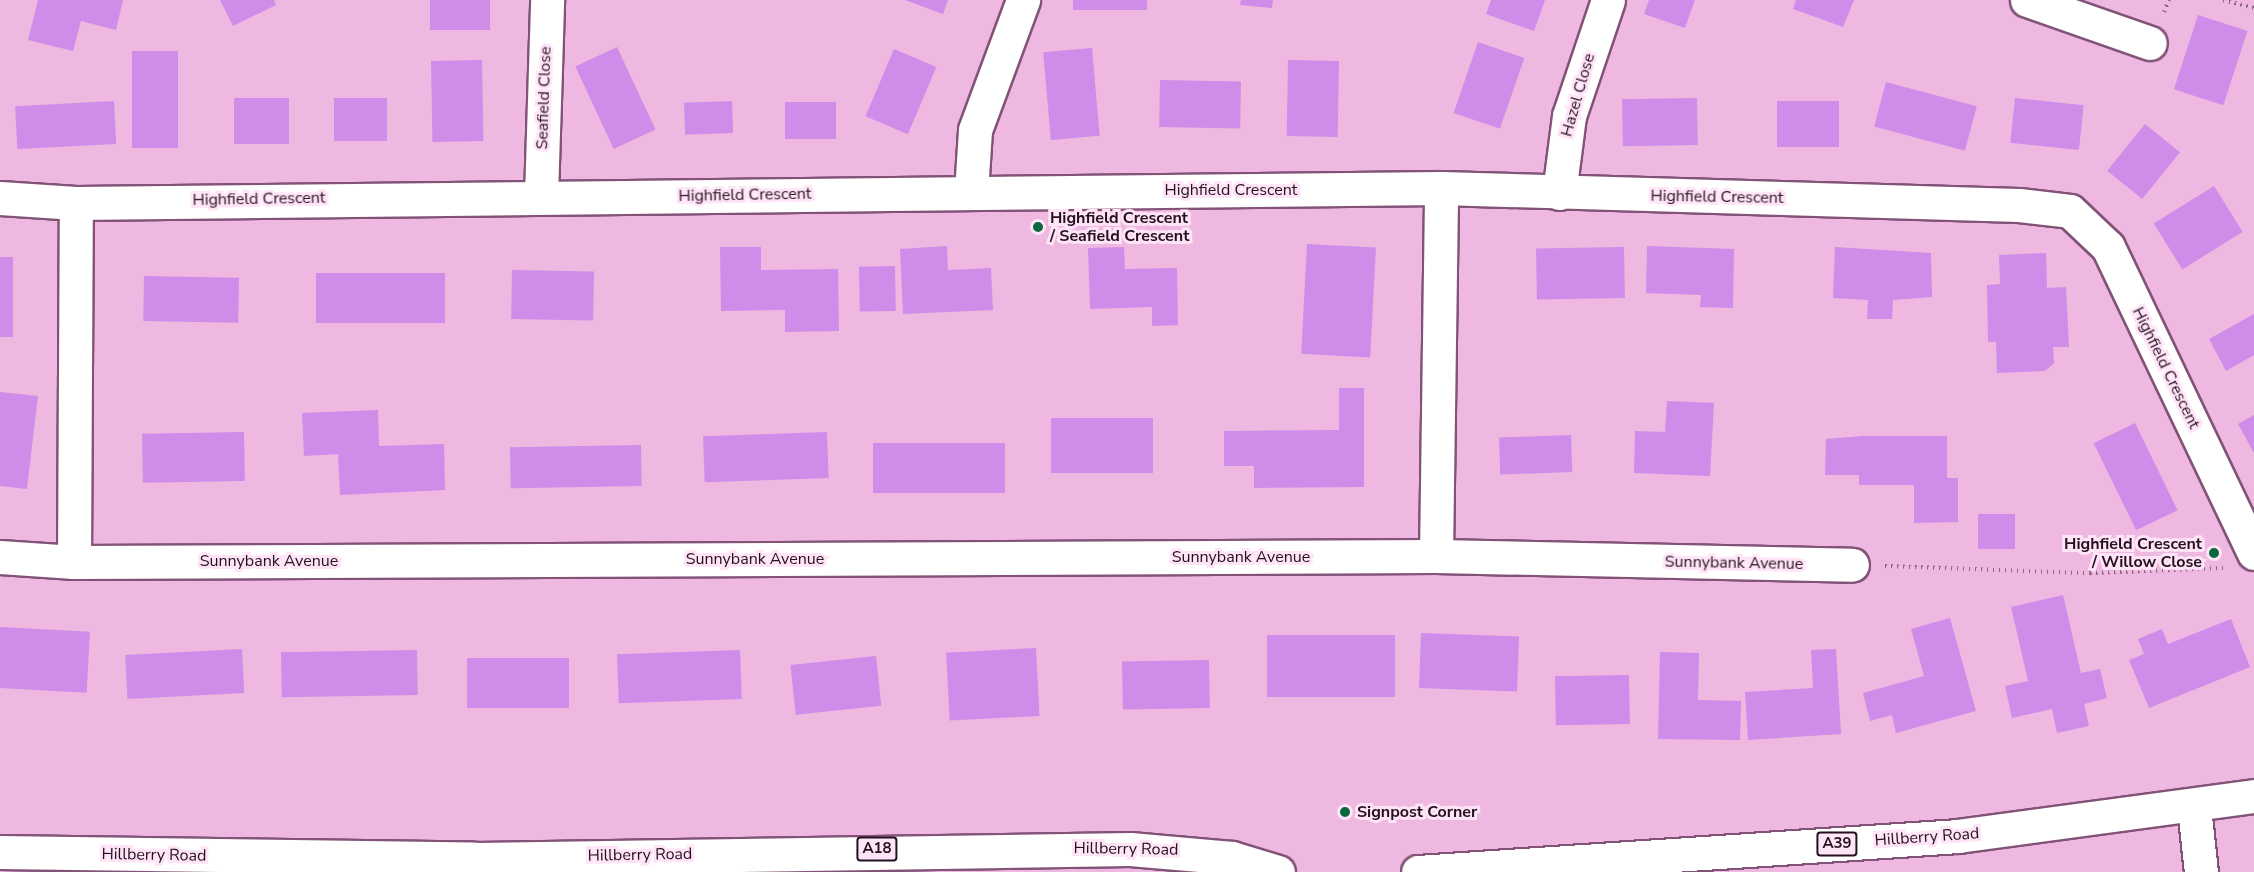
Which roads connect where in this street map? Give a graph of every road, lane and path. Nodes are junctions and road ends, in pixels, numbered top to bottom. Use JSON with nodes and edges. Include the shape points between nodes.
{"nodes":[{"id":1,"x":547,"y":0,"type":"edge"},
{"id":2,"x":1023,"y":0,"type":"edge"},
{"id":3,"x":1608,"y":0,"type":"edge"},
{"id":4,"x":2027,"y":0,"type":"edge"},
{"id":5,"x":2223,"y":0,"type":"edge"},
{"id":6,"x":2254,"y":8,"type":"edge"},
{"id":7,"x":2150,"y":42,"type":"dead end"},
{"id":8,"x":1441,"y":188,"type":"junction"},
{"id":9,"x":971,"y":192,"type":"junction"},
{"id":10,"x":1559,"y":193,"type":"junction"},
{"id":11,"x":541,"y":196,"type":"junction"},
{"id":12,"x":0,"y":198,"type":"edge"},
{"id":13,"x":76,"y":203,"type":"junction"},
{"id":14,"x":1436,"y":556,"type":"junction"},
{"id":15,"x":0,"y":557,"type":"edge"},
{"id":16,"x":2244,"y":560,"type":"edge"},
{"id":17,"x":74,"y":562,"type":"junction"},
{"id":18,"x":1852,"y":565,"type":"joint"},
{"id":19,"x":2254,"y":796,"type":"edge"},
{"id":20,"x":2194,"y":807,"type":"junction"},
{"id":21,"x":0,"y":852,"type":"edge"},
{"id":22,"x":1278,"y":872,"type":"edge"},
{"id":23,"x":1418,"y":872,"type":"edge"},
{"id":24,"x":2201,"y":872,"type":"edge"}],
"edges":[{"from":1,"to":11,"type":"main road","name":"Seafield Close"},
{"from":2,"to":9,"type":"main road","via":[[975,130]]},
{"from":3,"to":10,"type":"main road","name":"Hazel Close","via":[[1569,116]]},
{"from":4,"to":7,"type":"main road"},
{"from":5,"to":6,"type":"path"},
{"from":8,"to":9,"type":"main road","name":"Highfield Crescent"},
{"from":8,"to":10,"type":"main road","name":"Highfield Crescent"},
{"from":8,"to":14,"type":"main road"},
{"from":9,"to":11,"type":"main road","name":"Highfield Crescent"},
{"from":10,"to":16,"type":"main road","name":"Highfield Crescent","via":[[2007,205],[2070,211],[2108,247]]},
{"from":11,"to":13,"type":"main road","name":"Highfield Crescent"},
{"from":12,"to":13,"type":"main road","name":"Highfield Crescent"},
{"from":13,"to":17,"type":"main road"},
{"from":14,"to":17,"type":"main road","name":"Sunnybank Avenue"},
{"from":14,"to":18,"type":"main road","name":"Sunnybank Avenue"},
{"from":15,"to":17,"type":"main road","name":"Sunnybank Avenue"},
{"from":16,"to":18,"type":"path","via":[[2090,573]]},
{"from":19,"to":20,"type":"main road","name":"Hillberry Road","number":"A39"},
{"from":20,"to":23,"type":"main road","name":"Hillberry Road","number":"A39","via":[[1958,836]]},
{"from":20,"to":24,"type":"main road"},
{"from":21,"to":22,"type":"main road","name":"Hillberry Road","number":"A18","via":[[473,859],[1130,849],[1232,858]]}]}
